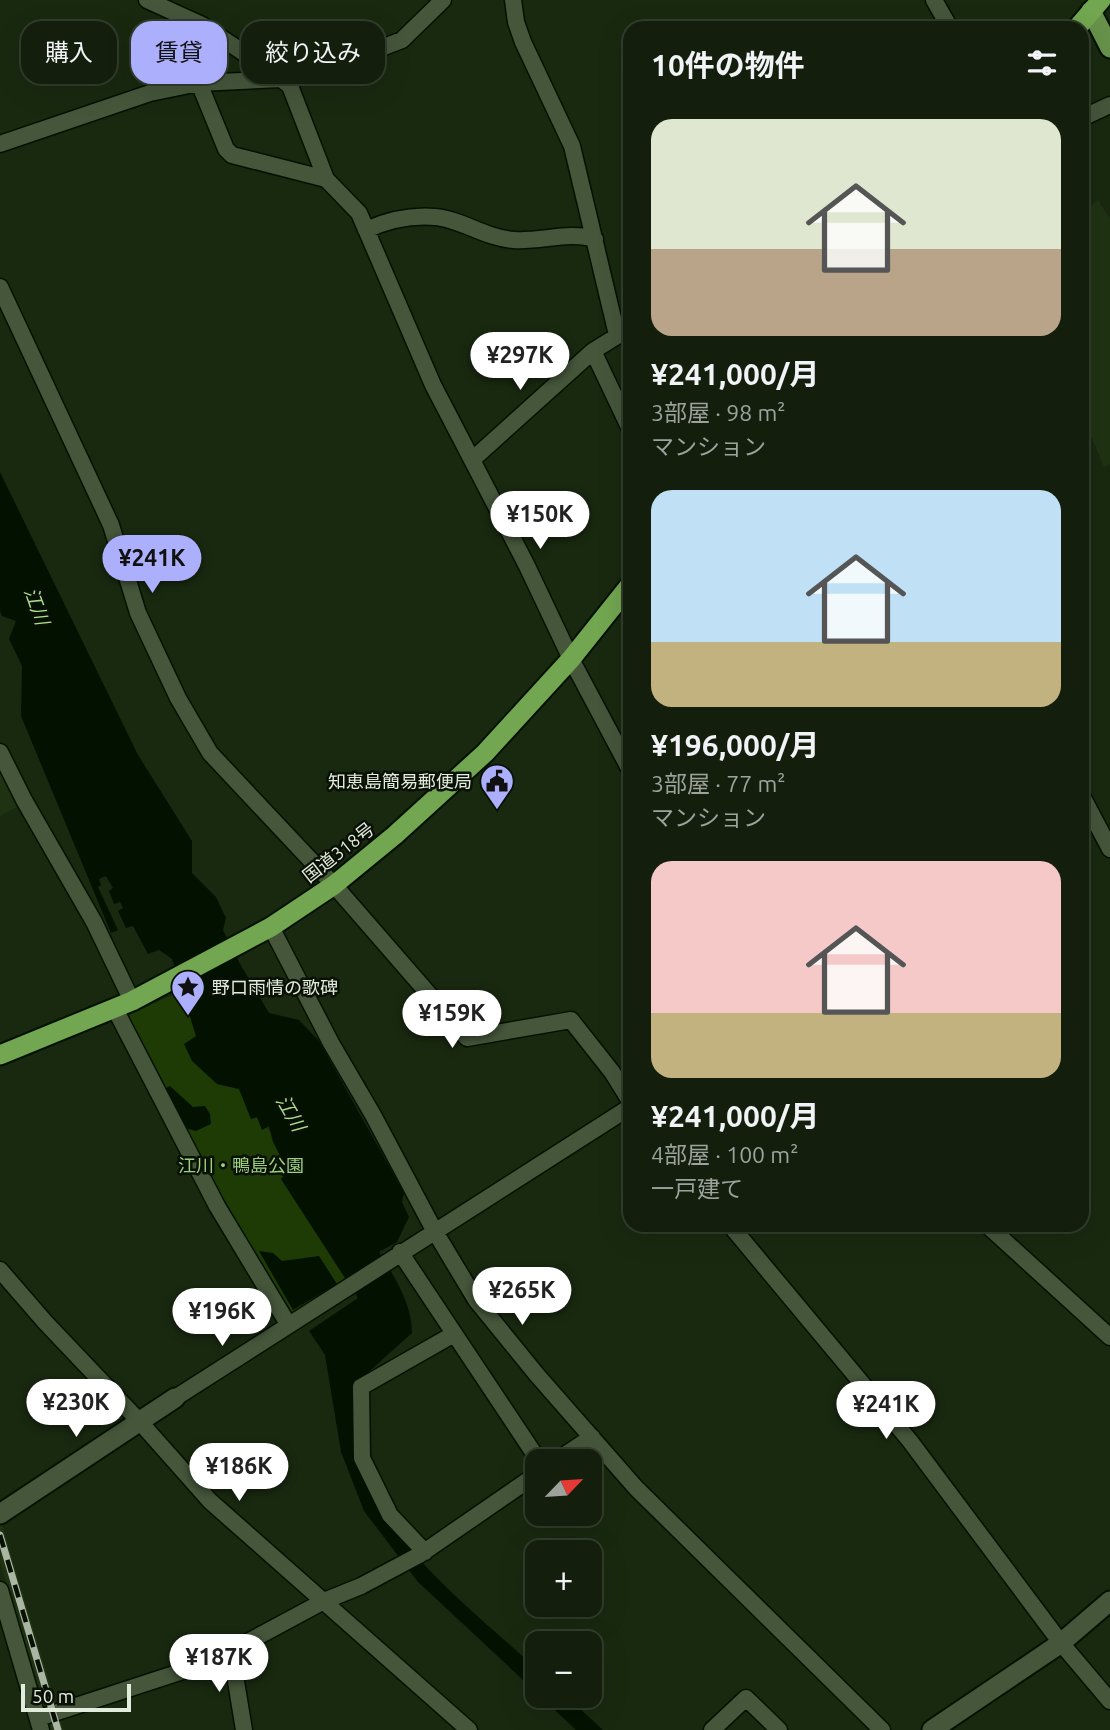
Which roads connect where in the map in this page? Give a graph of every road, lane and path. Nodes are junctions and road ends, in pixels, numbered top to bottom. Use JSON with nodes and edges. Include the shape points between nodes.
{"nodes":[{"id":1,"x":147,"y":0,"type":"edge"},
{"id":2,"x":443,"y":0,"type":"edge"},
{"id":3,"x":513,"y":0,"type":"edge"},
{"id":4,"x":934,"y":0,"type":"edge"},
{"id":5,"x":1096,"y":5,"type":"edge"},
{"id":6,"x":946,"y":21,"type":"edge"},
{"id":7,"x":1083,"y":21,"type":"edge"},
{"id":8,"x":385,"y":47,"type":"edge"},
{"id":9,"x":1110,"y":48,"type":"edge"},
{"id":10,"x":241,"y":51,"type":"edge"},
{"id":11,"x":194,"y":84,"type":"edge"},
{"id":12,"x":199,"y":84,"type":"edge"},
{"id":13,"x":288,"y":84,"type":"edge"},
{"id":14,"x":1110,"y":105,"type":"edge"},
{"id":15,"x":1089,"y":115,"type":"edge"},
{"id":16,"x":0,"y":144,"type":"edge"},
{"id":17,"x":326,"y":180,"type":"junction"},
{"id":18,"x":366,"y":230,"type":"junction"},
{"id":19,"x":595,"y":239,"type":"junction"},
{"id":20,"x":0,"y":287,"type":"edge"},
{"id":21,"x":623,"y":331,"type":"edge"},
{"id":22,"x":593,"y":351,"type":"junction"},
{"id":23,"x":623,"y":414,"type":"edge"},
{"id":24,"x":472,"y":460,"type":"junction"},
{"id":25,"x":623,"y":594,"type":"edge"},
{"id":26,"x":570,"y":659,"type":"junction"},
{"id":27,"x":0,"y":752,"type":"edge"},
{"id":28,"x":623,"y":757,"type":"edge"},
{"id":29,"x":1089,"y":809,"type":"edge"},
{"id":30,"x":1110,"y":849,"type":"edge"},
{"id":31,"x":334,"y":885,"type":"junction"},
{"id":32,"x":271,"y":927,"type":"junction"},
{"id":33,"x":124,"y":1005,"type":"junction"},
{"id":34,"x":0,"y":1055,"type":"edge"},
{"id":35,"x":623,"y":1092,"type":"edge"},
{"id":36,"x":623,"y":1108,"type":"edge"},
{"id":37,"x":434,"y":1230,"type":"junction"},
{"id":38,"x":736,"y":1232,"type":"edge"},
{"id":39,"x":995,"y":1232,"type":"edge"},
{"id":40,"x":396,"y":1255,"type":"junction"},
{"id":41,"x":0,"y":1270,"type":"edge"},
{"id":42,"x":288,"y":1324,"type":"junction"},
{"id":43,"x":454,"y":1334,"type":"junction"},
{"id":44,"x":1110,"y":1337,"type":"edge"},
{"id":45,"x":175,"y":1398,"type":"joint"},
{"id":46,"x":140,"y":1422,"type":"junction"},
{"id":47,"x":592,"y":1437,"type":"junction"},
{"id":48,"x":531,"y":1449,"type":"edge"},
{"id":49,"x":574,"y":1449,"type":"edge"},
{"id":50,"x":525,"y":1482,"type":"edge"},
{"id":51,"x":0,"y":1514,"type":"edge"},
{"id":52,"x":423,"y":1553,"type":"junction"},
{"id":53,"x":0,"y":1590,"type":"edge"},
{"id":54,"x":324,"y":1601,"type":"junction"},
{"id":55,"x":1110,"y":1601,"type":"edge"},
{"id":56,"x":1061,"y":1643,"type":"junction"},
{"id":57,"x":230,"y":1651,"type":"junction"},
{"id":58,"x":1110,"y":1701,"type":"edge"},
{"id":59,"x":40,"y":1724,"type":"edge"},
{"id":60,"x":244,"y":1730,"type":"edge"},
{"id":61,"x":469,"y":1730,"type":"edge"},
{"id":62,"x":712,"y":1730,"type":"edge"},
{"id":63,"x":779,"y":1730,"type":"edge"},
{"id":64,"x":882,"y":1730,"type":"edge"},
{"id":65,"x":932,"y":1730,"type":"edge"}],
"edges":[{"from":1,"to":10,"type":"street","via":[[202,25]]},
{"from":2,"to":8,"type":"street","via":[[402,40]]},
{"from":3,"to":19,"type":"street","via":[[523,42],[572,146]]},
{"from":4,"to":6,"type":"street"},
{"from":5,"to":7,"type":"highway"},
{"from":5,"to":9,"type":"main road"},
{"from":11,"to":16,"type":"street","via":[[150,93]]},
{"from":12,"to":17,"type":"street","via":[[232,155]]},
{"from":13,"to":17,"type":"street"},
{"from":14,"to":15,"type":"street"},
{"from":17,"to":18,"type":"street","via":[[352,204]]},
{"from":18,"to":19,"type":"street","via":[[389,220],[437,217],[497,239],[582,235]]},
{"from":18,"to":24,"type":"street","via":[[433,385]]},
{"from":19,"to":21,"type":"street"},
{"from":20,"to":31,"type":"street","via":[[111,525],[138,613],[178,698],[210,753]]},
{"from":21,"to":22,"type":"street"},
{"from":22,"to":23,"type":"street"},
{"from":22,"to":24,"type":"street"},
{"from":24,"to":26,"type":"street"},
{"from":25,"to":26,"type":"highway","name":"国道318号"},
{"from":26,"to":28,"type":"street"},
{"from":26,"to":31,"type":"highway","name":"国道318号","via":[[485,753]]},
{"from":27,"to":33,"type":"street","via":[[94,922]]},
{"from":29,"to":30,"type":"street"},
{"from":31,"to":32,"type":"highway","name":"国道318号"},
{"from":31,"to":35,"type":"street","via":[[467,1038],[571,1020]]},
{"from":32,"to":33,"type":"highway","name":"国道318号"},
{"from":32,"to":37,"type":"street"},
{"from":33,"to":34,"type":"highway","name":"国道318号"},
{"from":33,"to":42,"type":"street","via":[[217,1206]]},
{"from":36,"to":37,"type":"street"},
{"from":37,"to":40,"type":"street"},
{"from":37,"to":47,"type":"street","via":[[476,1300]]},
{"from":38,"to":56,"type":"street","via":[[910,1441]]},
{"from":39,"to":44,"type":"street"},
{"from":40,"to":42,"type":"street"},
{"from":40,"to":43,"type":"street"},
{"from":41,"to":46,"type":"street"},
{"from":42,"to":45,"type":"street"},
{"from":43,"to":48,"type":"street"},
{"from":43,"to":52,"type":"street","via":[[360,1387],[362,1458],[390,1515]]},
{"from":45,"to":46,"type":"street"},
{"from":46,"to":51,"type":"street"},
{"from":46,"to":54,"type":"street","via":[[210,1501]]},
{"from":47,"to":49,"type":"street"},
{"from":47,"to":64,"type":"street","via":[[636,1488]]},
{"from":50,"to":52,"type":"street"},
{"from":52,"to":54,"type":"street"},
{"from":53,"to":59,"type":"street"},
{"from":54,"to":57,"type":"street"},
{"from":54,"to":61,"type":"street"},
{"from":55,"to":56,"type":"street"},
{"from":56,"to":58,"type":"street"},
{"from":56,"to":65,"type":"street"},
{"from":57,"to":59,"type":"street"},
{"from":57,"to":60,"type":"street"},
{"from":62,"to":63,"type":"street","via":[[746,1698]]}]}
